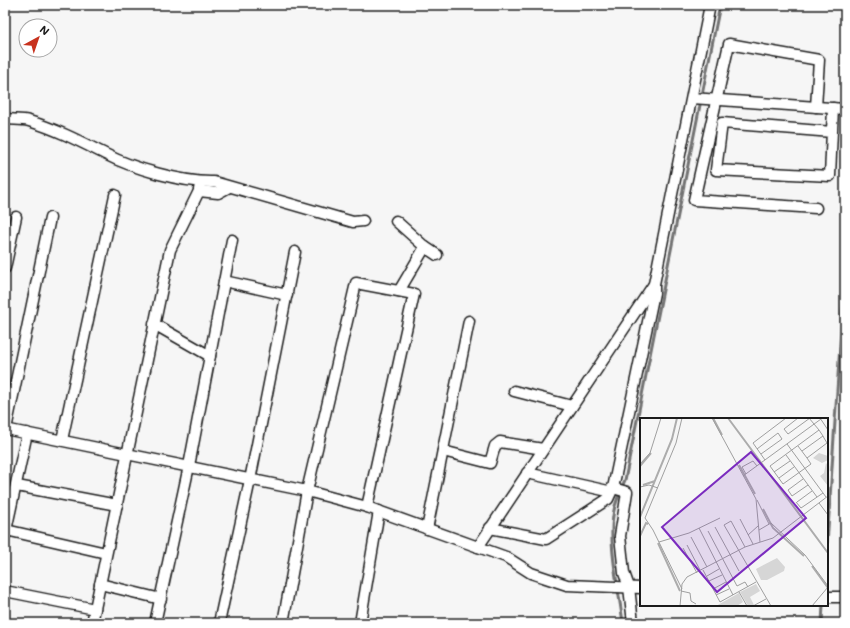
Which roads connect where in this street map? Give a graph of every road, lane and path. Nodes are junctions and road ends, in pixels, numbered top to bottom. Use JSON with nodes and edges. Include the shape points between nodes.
{"nodes":[{"id":1,"x":710,"y":5,"type":"edge"},
{"id":2,"x":692,"y":98,"type":"junction"},
{"id":3,"x":716,"y":100,"type":"junction"},
{"id":4,"x":816,"y":107,"type":"junction"},
{"id":5,"x":833,"y":108,"type":"junction"},
{"id":6,"x":845,"y":109,"type":"edge"},
{"id":7,"x":5,"y":119,"type":"edge"},
{"id":8,"x":832,"y":132,"type":"junction"},
{"id":9,"x":200,"y":187,"type":"junction"},
{"id":10,"x":115,"y":195,"type":"dead end"},
{"id":11,"x":816,"y":208,"type":"dead end"},
{"id":12,"x":16,"y":217,"type":"dead end"},
{"id":13,"x":50,"y":218,"type":"dead end"},
{"id":14,"x":363,"y":220,"type":"dead end"},
{"id":15,"x":396,"y":221,"type":"dead end"},
{"id":16,"x":232,"y":240,"type":"dead end"},
{"id":17,"x":424,"y":247,"type":"junction"},
{"id":18,"x":295,"y":252,"type":"dead end"},
{"id":19,"x":437,"y":255,"type":"dead end"},
{"id":20,"x":5,"y":268,"type":"edge"},
{"id":21,"x":224,"y":280,"type":"junction"},
{"id":22,"x":654,"y":284,"type":"junction"},
{"id":23,"x":399,"y":291,"type":"junction"},
{"id":24,"x":287,"y":295,"type":"junction"},
{"id":25,"x":469,"y":321,"type":"dead end"},
{"id":26,"x":154,"y":324,"type":"junction"},
{"id":27,"x":210,"y":356,"type":"junction"},
{"id":28,"x":514,"y":391,"type":"dead end"},
{"id":29,"x":572,"y":406,"type":"junction"},
{"id":30,"x":6,"y":429,"type":"edge"},
{"id":31,"x":27,"y":433,"type":"junction"},
{"id":32,"x":62,"y":440,"type":"junction"},
{"id":33,"x":542,"y":450,"type":"junction"},
{"id":34,"x":443,"y":452,"type":"junction"},
{"id":35,"x":128,"y":454,"type":"junction"},
{"id":36,"x":189,"y":466,"type":"junction"},
{"id":37,"x":527,"y":473,"type":"junction"},
{"id":38,"x":250,"y":480,"type":"junction"},
{"id":39,"x":17,"y":486,"type":"junction"},
{"id":40,"x":613,"y":488,"type":"junction"},
{"id":41,"x":306,"y":491,"type":"junction"},
{"id":42,"x":117,"y":505,"type":"junction"},
{"id":43,"x":367,"y":507,"type":"junction"},
{"id":44,"x":379,"y":511,"type":"junction"},
{"id":45,"x":490,"y":528,"type":"junction"},
{"id":46,"x":427,"y":529,"type":"junction"},
{"id":47,"x":6,"y":533,"type":"edge"},
{"id":48,"x":478,"y":547,"type":"junction"},
{"id":49,"x":106,"y":553,"type":"junction"},
{"id":50,"x":100,"y":584,"type":"junction"},
{"id":51,"x":629,"y":587,"type":"junction"},
{"id":52,"x":640,"y":588,"type":"edge"},
{"id":53,"x":5,"y":591,"type":"edge"},
{"id":54,"x":829,"y":597,"type":"edge"},
{"id":55,"x":845,"y":597,"type":"edge"},
{"id":56,"x":161,"y":599,"type":"junction"},
{"id":57,"x":95,"y":609,"type":"junction"},
{"id":58,"x":92,"y":623,"type":"edge"},
{"id":59,"x":155,"y":623,"type":"edge"},
{"id":60,"x":219,"y":623,"type":"edge"},
{"id":61,"x":284,"y":623,"type":"edge"},
{"id":62,"x":360,"y":623,"type":"edge"},
{"id":63,"x":633,"y":623,"type":"edge"}],
"edges":[{"from":1,"to":2,"type":"street"},
{"from":2,"to":3,"type":"street"},
{"from":2,"to":22,"type":"street"},
{"from":3,"to":4,"type":"street"},
{"from":3,"to":4,"type":"street","via":[[729,44],[819,60]]},
{"from":3,"to":11,"type":"street","via":[[694,200]]},
{"from":4,"to":5,"type":"street"},
{"from":5,"to":6,"type":"street"},
{"from":5,"to":8,"type":"street"},
{"from":7,"to":9,"type":"street","via":[[28,121],[82,142],[122,162]]},
{"from":8,"to":8,"type":"street","via":[[830,176],[716,170],[722,123]]},
{"from":9,"to":14,"type":"street","via":[[218,193],[229,187],[353,222]]},
{"from":9,"to":26,"type":"street","via":[[170,250]]},
{"from":10,"to":32,"type":"street"},
{"from":12,"to":20,"type":"street"},
{"from":13,"to":30,"type":"street"},
{"from":15,"to":17,"type":"street"},
{"from":16,"to":21,"type":"street"},
{"from":17,"to":19,"type":"street"},
{"from":17,"to":23,"type":"street"},
{"from":18,"to":24,"type":"street"},
{"from":21,"to":24,"type":"street"},
{"from":21,"to":27,"type":"street"},
{"from":22,"to":29,"type":"street"},
{"from":22,"to":40,"type":"street"},
{"from":23,"to":41,"type":"street","via":[[356,283]]},
{"from":23,"to":43,"type":"street","via":[[414,294]]},
{"from":24,"to":38,"type":"street"},
{"from":25,"to":34,"type":"street"},
{"from":26,"to":27,"type":"street"},
{"from":26,"to":35,"type":"street"},
{"from":27,"to":36,"type":"street"},
{"from":28,"to":29,"type":"street"},
{"from":29,"to":33,"type":"street"},
{"from":30,"to":31,"type":"street"},
{"from":31,"to":32,"type":"street"},
{"from":31,"to":39,"type":"street"},
{"from":32,"to":35,"type":"street"},
{"from":33,"to":34,"type":"street","via":[[500,442],[495,446],[490,463]]},
{"from":33,"to":37,"type":"street"},
{"from":34,"to":46,"type":"street"},
{"from":35,"to":36,"type":"street"},
{"from":35,"to":42,"type":"street"},
{"from":36,"to":38,"type":"street"},
{"from":36,"to":56,"type":"street"},
{"from":37,"to":40,"type":"street","via":[[608,491]]},
{"from":37,"to":45,"type":"street"},
{"from":38,"to":41,"type":"street"},
{"from":38,"to":60,"type":"street"},
{"from":39,"to":42,"type":"street"},
{"from":39,"to":47,"type":"street"},
{"from":40,"to":45,"type":"street","via":[[608,499],[546,538]]},
{"from":40,"to":51,"type":"street","via":[[627,492],[620,536],[624,573]]},
{"from":41,"to":43,"type":"street"},
{"from":41,"to":61,"type":"street"},
{"from":42,"to":49,"type":"street"},
{"from":43,"to":44,"type":"street"},
{"from":44,"to":46,"type":"street"},
{"from":44,"to":62,"type":"street"},
{"from":45,"to":48,"type":"street"},
{"from":46,"to":48,"type":"street"},
{"from":47,"to":49,"type":"street"},
{"from":48,"to":51,"type":"street","via":[[506,557],[531,573],[568,584]]},
{"from":49,"to":50,"type":"street"},
{"from":50,"to":56,"type":"street"},
{"from":50,"to":57,"type":"street"},
{"from":51,"to":52,"type":"street"},
{"from":51,"to":63,"type":"street"},
{"from":53,"to":57,"type":"street"},
{"from":54,"to":55,"type":"street"},
{"from":56,"to":59,"type":"street"},
{"from":57,"to":58,"type":"street"}]}
